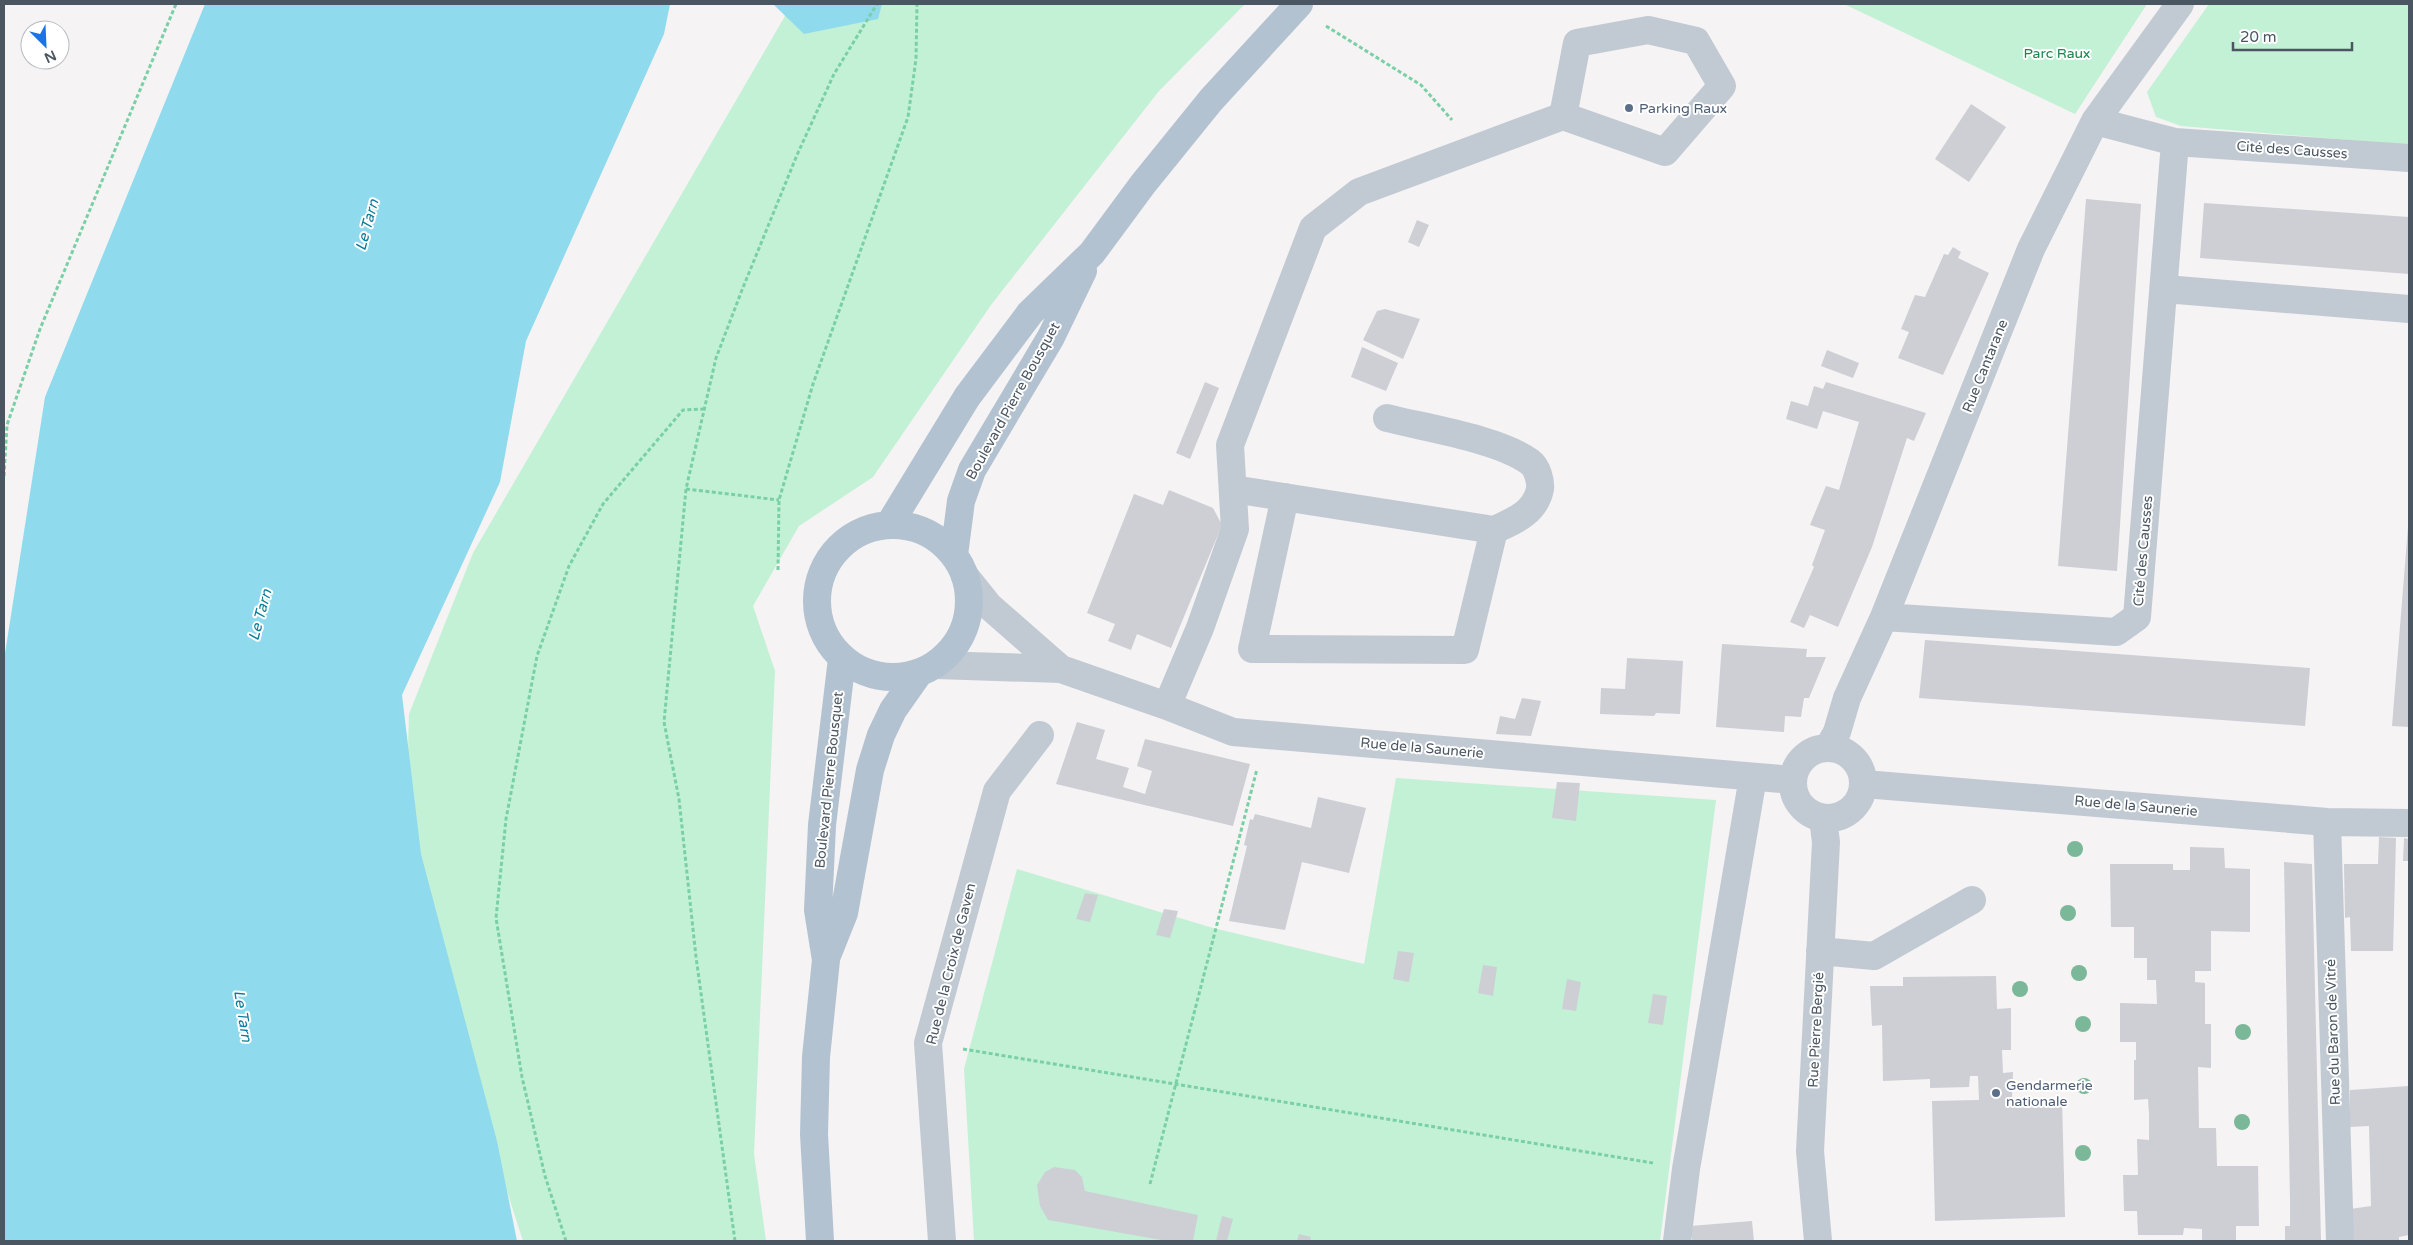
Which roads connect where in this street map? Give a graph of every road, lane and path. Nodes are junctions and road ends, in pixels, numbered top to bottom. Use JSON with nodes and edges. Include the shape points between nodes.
{"nodes":[{"id":1,"x":176,"y":4,"type":"edge"},
{"id":2,"x":877,"y":4,"type":"edge"},
{"id":3,"x":917,"y":4,"type":"edge"},
{"id":4,"x":1299,"y":4,"type":"edge"},
{"id":5,"x":2180,"y":4,"type":"edge"},
{"id":6,"x":1326,"y":26,"type":"dead end"},
{"id":7,"x":1563,"y":116,"type":"junction"},
{"id":8,"x":2095,"y":121,"type":"junction"},
{"id":9,"x":2176,"y":142,"type":"junction"},
{"id":10,"x":1477,"y":149,"type":"junction"},
{"id":11,"x":2409,"y":158,"type":"edge"},
{"id":12,"x":1092,"y":253,"type":"junction"},
{"id":13,"x":2164,"y":289,"type":"junction"},
{"id":14,"x":2409,"y":308,"type":"edge"},
{"id":15,"x":703,"y":409,"type":"junction"},
{"id":16,"x":1387,"y":418,"type":"dead end"},
{"id":17,"x":5,"y":425,"type":"edge"},
{"id":18,"x":4,"y":476,"type":"edge"},
{"id":19,"x":1233,"y":488,"type":"junction"},
{"id":20,"x":686,"y":489,"type":"junction"},
{"id":21,"x":1285,"y":497,"type":"junction"},
{"id":22,"x":779,"y":500,"type":"junction"},
{"id":23,"x":889,"y":525,"type":"junction"},
{"id":24,"x":1494,"y":530,"type":"junction"},
{"id":25,"x":959,"y":565,"type":"junction"},
{"id":26,"x":778,"y":570,"type":"dead end"},
{"id":27,"x":1884,"y":617,"type":"junction"},
{"id":28,"x":842,"y":659,"type":"junction"},
{"id":29,"x":927,"y":669,"type":"junction"},
{"id":30,"x":1061,"y":669,"type":"junction"},
{"id":31,"x":1167,"y":706,"type":"junction"},
{"id":32,"x":1040,"y":735,"type":"dead end"},
{"id":33,"x":1266,"y":735,"type":"junction"},
{"id":34,"x":1828,"y":748,"type":"junction"},
{"id":35,"x":1753,"y":777,"type":"junction"},
{"id":36,"x":1794,"y":780,"type":"junction"},
{"id":37,"x":1864,"y":784,"type":"junction"},
{"id":38,"x":1823,"y":819,"type":"junction"},
{"id":39,"x":2327,"y":822,"type":"junction"},
{"id":40,"x":2409,"y":823,"type":"edge"},
{"id":41,"x":1972,"y":900,"type":"dead end"},
{"id":42,"x":1820,"y":951,"type":"junction"},
{"id":43,"x":826,"y":960,"type":"junction"},
{"id":44,"x":928,"y":1043,"type":"junction"},
{"id":45,"x":1176,"y":1084,"type":"junction"},
{"id":46,"x":1686,"y":1168,"type":"junction"},
{"id":47,"x":1150,"y":1184,"type":"dead end"},
{"id":48,"x":566,"y":1241,"type":"edge"},
{"id":49,"x":735,"y":1241,"type":"edge"},
{"id":50,"x":820,"y":1241,"type":"edge"},
{"id":51,"x":942,"y":1241,"type":"edge"},
{"id":52,"x":1677,"y":1241,"type":"edge"},
{"id":53,"x":1818,"y":1241,"type":"edge"},
{"id":54,"x":2340,"y":1241,"type":"edge"}],
"edges":[{"from":1,"to":17,"type":"path","via":[[40,329]]},
{"from":2,"to":15,"type":"path","via":[[834,74],[797,155],[716,358]]},
{"from":3,"to":22,"type":"path","via":[[916,58],[908,117],[813,384]]},
{"from":4,"to":12,"type":"main road","name":"Boulevard Pierre Bousquet","via":[[1211,100]]},
{"from":5,"to":8,"type":"street","name":"Rue Cantarane"},
{"from":6,"to":10,"type":"path","via":[[1422,85]]},
{"from":7,"to":7,"type":"street","via":[[1665,152],[1722,86],[1696,41],[1648,30],[1577,43]]},
{"from":7,"to":10,"type":"street"},
{"from":8,"to":9,"type":"street","name":"Cité des Causses"},
{"from":8,"to":27,"type":"street","name":"Rue Cantarane","via":[[2031,249]]},
{"from":9,"to":11,"type":"street","name":"Cité des Causses"},
{"from":9,"to":13,"type":"street","name":"Cité des Causses"},
{"from":10,"to":19,"type":"street","via":[[1359,192],[1313,228],[1230,445]]},
{"from":12,"to":23,"type":"main road","name":"Boulevard Pierre Bousquet","via":[[1030,313],[968,397]]},
{"from":12,"to":25,"type":"main road","name":"Boulevard Pierre Bousquet","via":[[1051,337],[972,470],[961,501]]},
{"from":13,"to":14,"type":"street"},
{"from":13,"to":27,"type":"street","name":"Cité des Causses","via":[[2137,617],[2116,632]]},
{"from":15,"to":20,"type":"path"},
{"from":15,"to":48,"type":"path","via":[[683,410],[661,434],[603,504],[569,566],[537,656],[506,819],[496,918],[522,1077],[545,1176]]},
{"from":16,"to":24,"type":"street","via":[[1507,448],[1532,463],[1541,483],[1538,499],[1523,517]]},
{"from":17,"to":18,"type":"path"},
{"from":19,"to":21,"type":"street"},
{"from":19,"to":31,"type":"street","via":[[1235,529],[1200,628]]},
{"from":20,"to":22,"type":"path"},
{"from":20,"to":49,"type":"path","via":[[664,722],[679,799],[696,958]]},
{"from":21,"to":24,"type":"street"},
{"from":21,"to":24,"type":"street","via":[[1252,649],[1465,650]]},
{"from":22,"to":26,"type":"path"},
{"from":23,"to":25,"type":"main road","via":[[914,528],[936,538]]},
{"from":23,"to":28,"type":"main road","via":[[864,530],[842,544],[826,565],[817,589],[817,615],[826,639]]},
{"from":25,"to":29,"type":"main road","via":[[969,600],[966,625],[954,648]]},
{"from":25,"to":30,"type":"street","name":"Rue de la Saunerie","via":[[989,606]]},
{"from":27,"to":34,"type":"street","name":"Rue Cantarane"},
{"from":28,"to":29,"type":"main road","via":[[859,670],[879,676],[900,677]]},
{"from":28,"to":43,"type":"main road","name":"Boulevard Pierre Bousquet","via":[[822,825],[818,910]]},
{"from":29,"to":30,"type":"street","name":"Rue de la Saunerie"},
{"from":29,"to":43,"type":"main road","name":"Boulevard Pierre Bousquet","via":[[893,710],[881,735],[870,770],[844,912]]},
{"from":30,"to":31,"type":"street","name":"Rue de la Saunerie"},
{"from":31,"to":33,"type":"street","name":"Rue de la Saunerie","via":[[1233,732]]},
{"from":32,"to":44,"type":"street","name":"Rue de la Croix de Gaven","via":[[997,791]]},
{"from":33,"to":35,"type":"street","name":"Rue de la Saunerie"},
{"from":33,"to":45,"type":"path"},
{"from":34,"to":36,"type":"street","via":[[1809,754],[1796,769]]},
{"from":34,"to":37,"type":"street","via":[[1849,755],[1857,763]]},
{"from":35,"to":36,"type":"street","name":"Rue de la Saunerie"},
{"from":35,"to":46,"type":"street"},
{"from":36,"to":38,"type":"street","via":[[1794,790],[1804,809]]},
{"from":37,"to":38,"type":"street","via":[[1856,806],[1841,816]]},
{"from":37,"to":39,"type":"street","name":"Rue de la Saunerie"},
{"from":38,"to":42,"type":"street","name":"Rue Pierre Bergié","via":[[1826,842]]},
{"from":39,"to":40,"type":"street","name":"Rue de la Saunerie"},
{"from":39,"to":54,"type":"street","name":"Rue du Baron de Vitré"},
{"from":41,"to":42,"type":"street","via":[[1874,956]]},
{"from":42,"to":53,"type":"street","name":"Rue Pierre Bergié","via":[[1810,1151]]},
{"from":43,"to":50,"type":"main road","name":"Boulevard Pierre Bousquet","via":[[816,1057],[814,1134]]},
{"from":44,"to":45,"type":"path"},
{"from":44,"to":51,"type":"street","name":"Rue de la Croix de Gaven"},
{"from":45,"to":46,"type":"path"},
{"from":45,"to":47,"type":"path"},
{"from":46,"to":52,"type":"street"}]}
